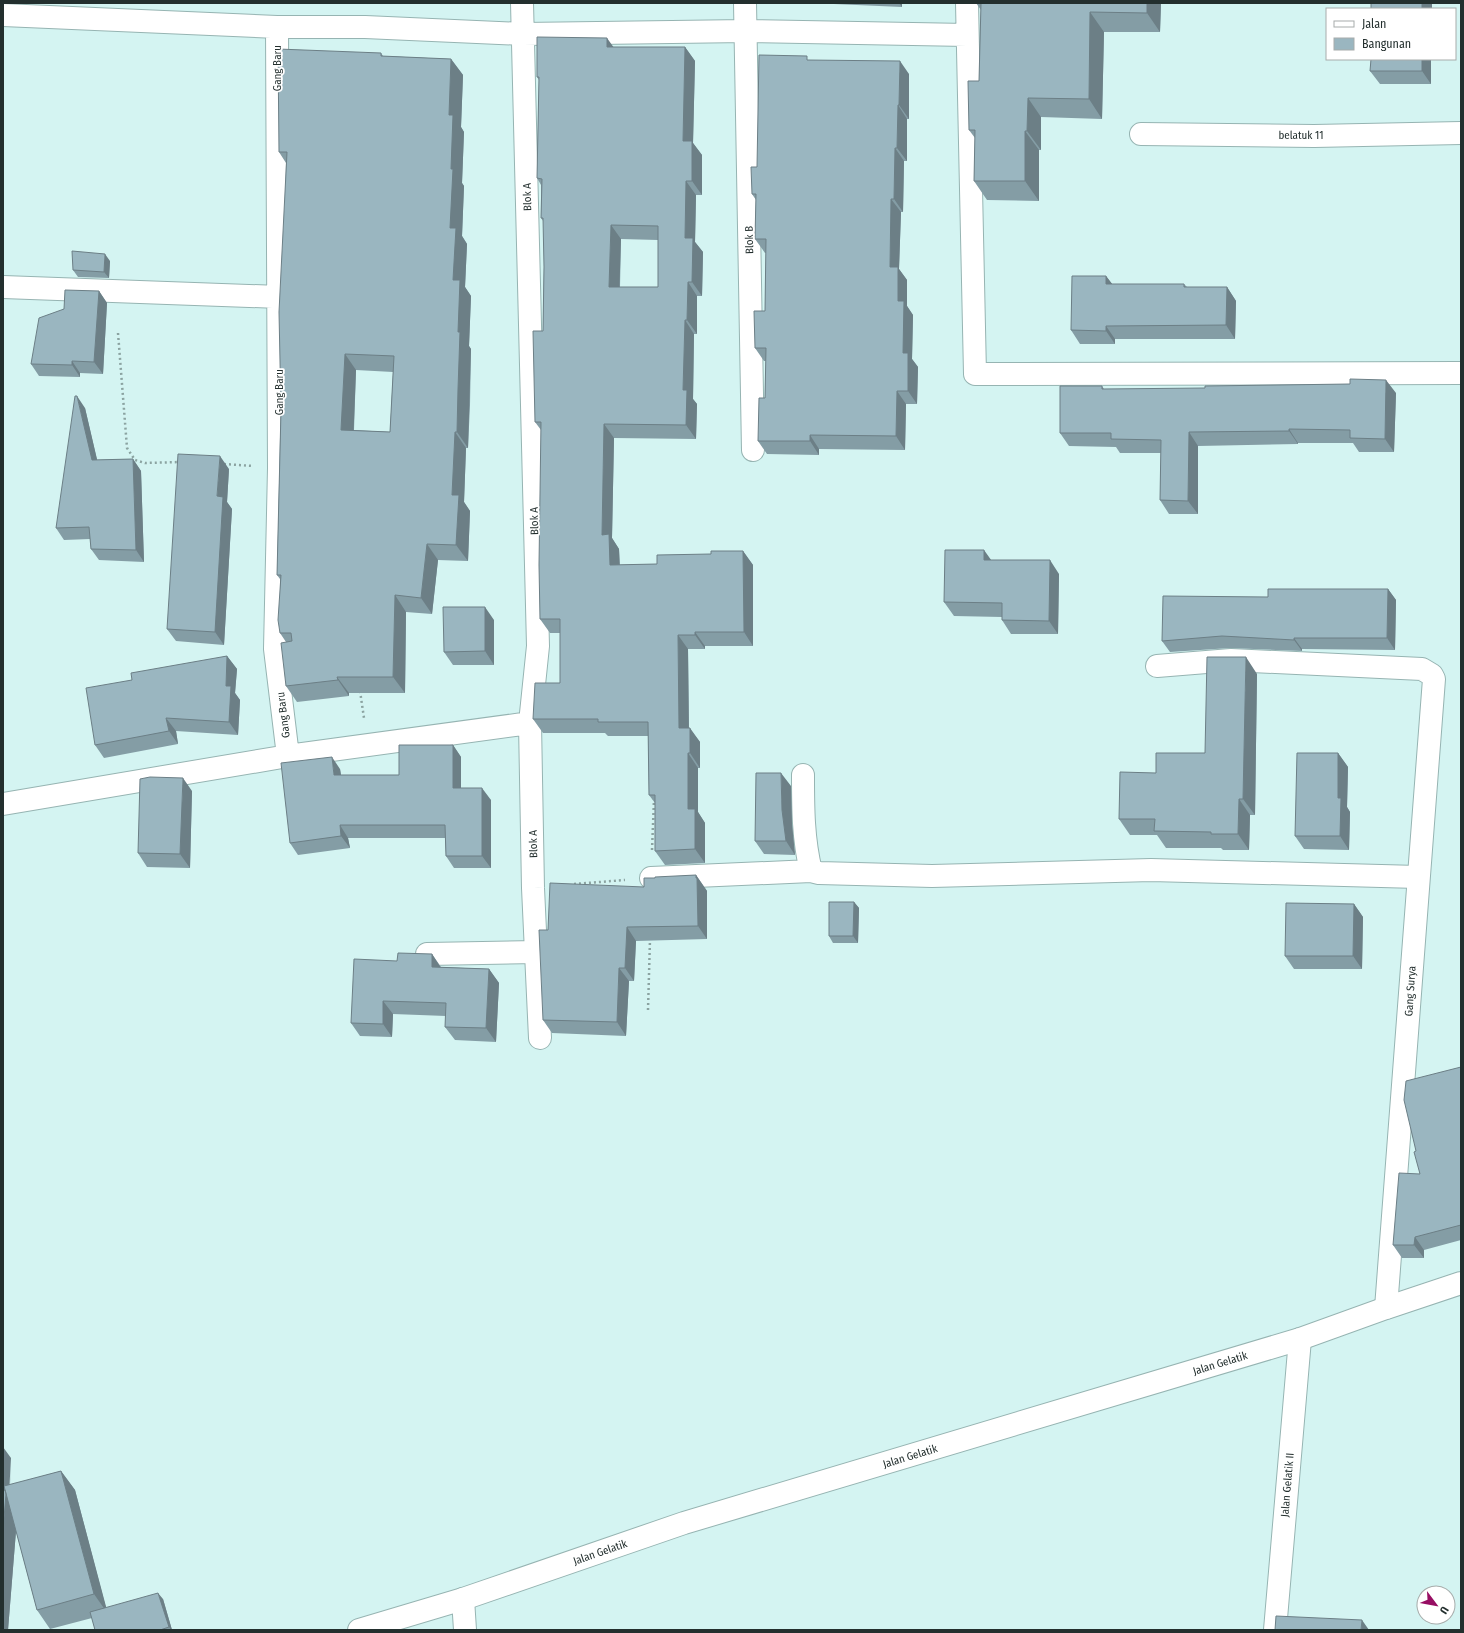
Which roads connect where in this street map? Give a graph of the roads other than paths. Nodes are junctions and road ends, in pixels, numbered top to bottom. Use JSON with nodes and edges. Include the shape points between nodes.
{"nodes":[{"id":1,"x":522,"y":3,"type":"edge"},
{"id":2,"x":745,"y":3,"type":"edge"},
{"id":3,"x":967,"y":3,"type":"edge"},
{"id":4,"x":3,"y":15,"type":"edge"},
{"id":5,"x":277,"y":27,"type":"junction"},
{"id":6,"x":746,"y":31,"type":"junction"},
{"id":7,"x":523,"y":34,"type":"junction"},
{"id":8,"x":967,"y":35,"type":"junction"},
{"id":9,"x":1461,"y":133,"type":"edge"},
{"id":10,"x":1141,"y":134,"type":"dead end"},
{"id":11,"x":3,"y":287,"type":"edge"},
{"id":12,"x":279,"y":297,"type":"junction"},
{"id":13,"x":1461,"y":372,"type":"edge"},
{"id":14,"x":753,"y":450,"type":"dead end"},
{"id":15,"x":1157,"y":666,"type":"dead end"},
{"id":16,"x":530,"y":723,"type":"junction"},
{"id":17,"x":288,"y":756,"type":"junction"},
{"id":18,"x":803,"y":775,"type":"dead end"},
{"id":19,"x":3,"y":804,"type":"edge"},
{"id":20,"x":811,"y":871,"type":"junction"},
{"id":21,"x":1418,"y":877,"type":"junction"},
{"id":22,"x":651,"y":878,"type":"edge"},
{"id":23,"x":536,"y":952,"type":"junction"},
{"id":24,"x":428,"y":954,"type":"edge"},
{"id":25,"x":540,"y":1038,"type":"dead end"},
{"id":26,"x":1461,"y":1283,"type":"edge"},
{"id":27,"x":1386,"y":1308,"type":"junction"},
{"id":28,"x":1300,"y":1339,"type":"junction"},
{"id":29,"x":463,"y":1599,"type":"junction"},
{"id":30,"x":359,"y":1630,"type":"edge"},
{"id":31,"x":465,"y":1630,"type":"edge"},
{"id":32,"x":1275,"y":1630,"type":"edge"}],
"edges":[{"from":1,"to":7,"type":"street","name":"Blok A"},
{"from":2,"to":6,"type":"street","name":"Blok B"},
{"from":3,"to":8,"type":"street"},
{"from":4,"to":5,"type":"street"},
{"from":5,"to":7,"type":"street","via":[[365,27]]},
{"from":5,"to":12,"type":"street","name":"Gang Baru"},
{"from":6,"to":7,"type":"street"},
{"from":6,"to":8,"type":"street"},
{"from":6,"to":14,"type":"street","name":"Blok B"},
{"from":7,"to":16,"type":"street","name":"Blok A","via":[[538,646]]},
{"from":8,"to":13,"type":"street","via":[[975,374]]},
{"from":9,"to":10,"type":"street","name":"belatuk 11","via":[[1314,136]]},
{"from":11,"to":12,"type":"street"},
{"from":12,"to":17,"type":"street","name":"Gang Baru","via":[[275,649]]},
{"from":15,"to":21,"type":"street","name":"Gang Surya","via":[[1231,660],[1422,668],[1432,675],[1434,679]]},
{"from":16,"to":17,"type":"street"},
{"from":16,"to":23,"type":"street","name":"Blok A"},
{"from":17,"to":19,"type":"street"},
{"from":18,"to":20,"type":"street","via":[[803,822]]},
{"from":20,"to":21,"type":"street","via":[[829,874],[932,876],[1151,870]]},
{"from":20,"to":22,"type":"street"},
{"from":21,"to":27,"type":"street","name":"Gang Surya"},
{"from":23,"to":24,"type":"street"},
{"from":23,"to":25,"type":"street","name":"Blok A"},
{"from":26,"to":27,"type":"street","name":"Jalan Gelatik"},
{"from":27,"to":28,"type":"street","name":"Jalan Gelatik"},
{"from":28,"to":29,"type":"street","name":"Jalan Gelatik","via":[[684,1524]]},
{"from":28,"to":32,"type":"street","name":"Jalan Gelatik II"},
{"from":29,"to":30,"type":"street","name":"Jalan Gelatik"},
{"from":29,"to":31,"type":"street"}]}
